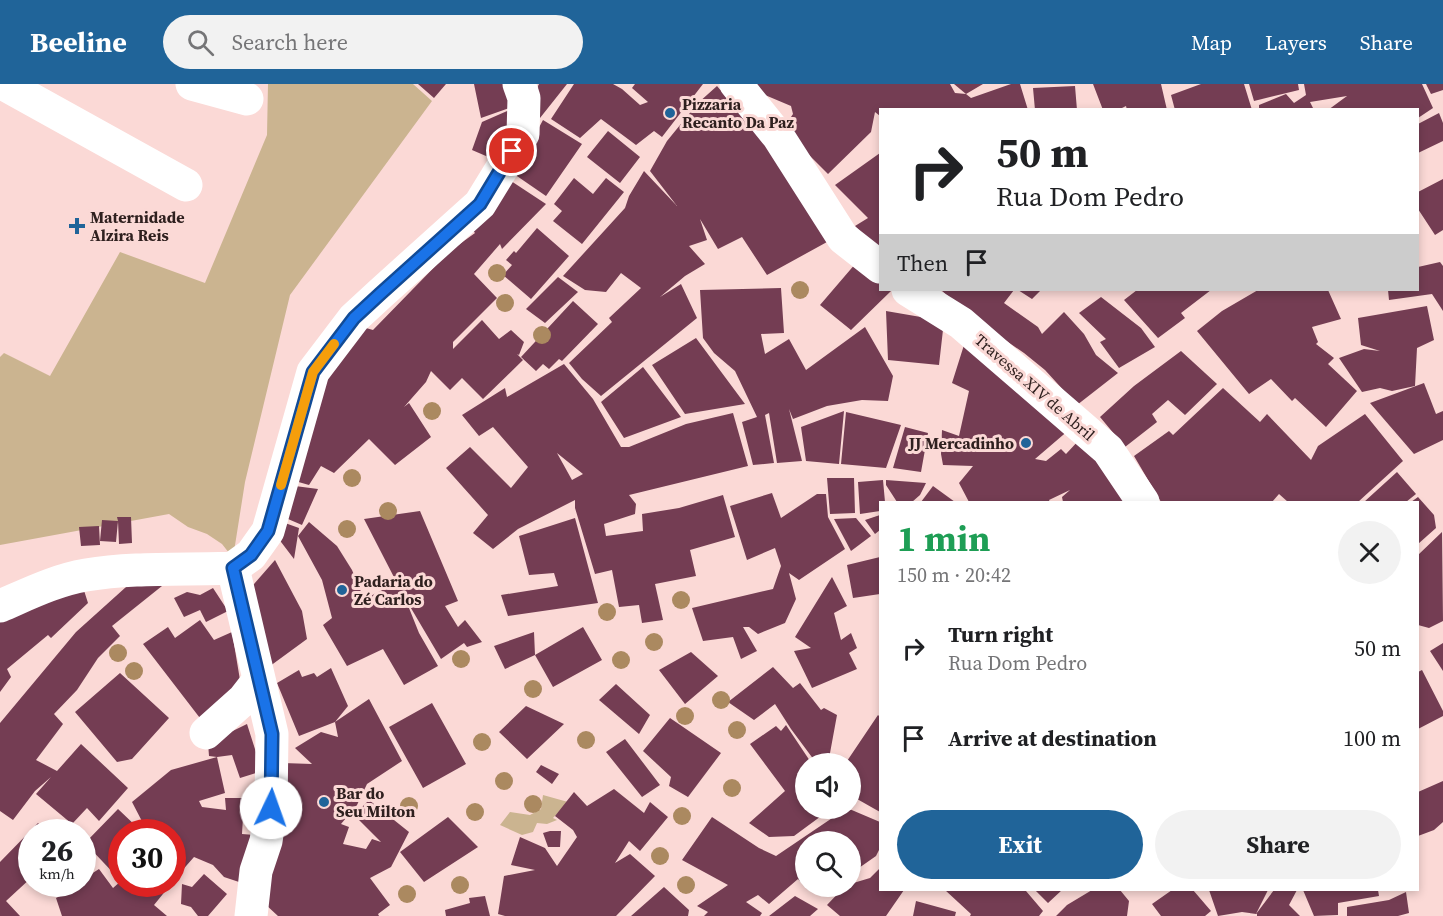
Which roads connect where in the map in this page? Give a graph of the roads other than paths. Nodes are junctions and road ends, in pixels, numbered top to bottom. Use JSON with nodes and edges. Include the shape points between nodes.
{"nodes":[{"id":1,"x":4,"y":84,"type":"edge"},
{"id":2,"x":192,"y":84,"type":"edge"},
{"id":3,"x":519,"y":84,"type":"edge"},
{"id":4,"x":736,"y":84,"type":"edge"},
{"id":5,"x":247,"y":99,"type":"dead end"},
{"id":6,"x":186,"y":185,"type":"dead end"},
{"id":7,"x":879,"y":266,"type":"edge"},
{"id":8,"x":911,"y":291,"type":"edge"},
{"id":9,"x":1142,"y":501,"type":"edge"},
{"id":10,"x":233,"y":568,"type":"junction"},
{"id":11,"x":0,"y":606,"type":"edge"},
{"id":12,"x":258,"y":681,"type":"junction"},
{"id":13,"x":206,"y":733,"type":"dead end"},
{"id":14,"x":251,"y":916,"type":"edge"}],
"edges":[{"from":1,"to":6,"type":"street"},
{"from":2,"to":5,"type":"street"},
{"from":3,"to":10,"type":"street","via":[[524,98],[523,134],[480,204],[365,306],[313,372],[268,531],[251,555]]},
{"from":4,"to":7,"type":"street","via":[[778,136],[843,238]]},
{"from":8,"to":9,"type":"street","name":"Travessa XIV de Abril","via":[[961,322],[1108,450]]},
{"from":10,"to":11,"type":"street","via":[[86,575]]},
{"from":10,"to":12,"type":"street"},
{"from":12,"to":13,"type":"street"},
{"from":12,"to":14,"type":"street","via":[[272,734],[273,776],[266,841],[256,871]]}]}
